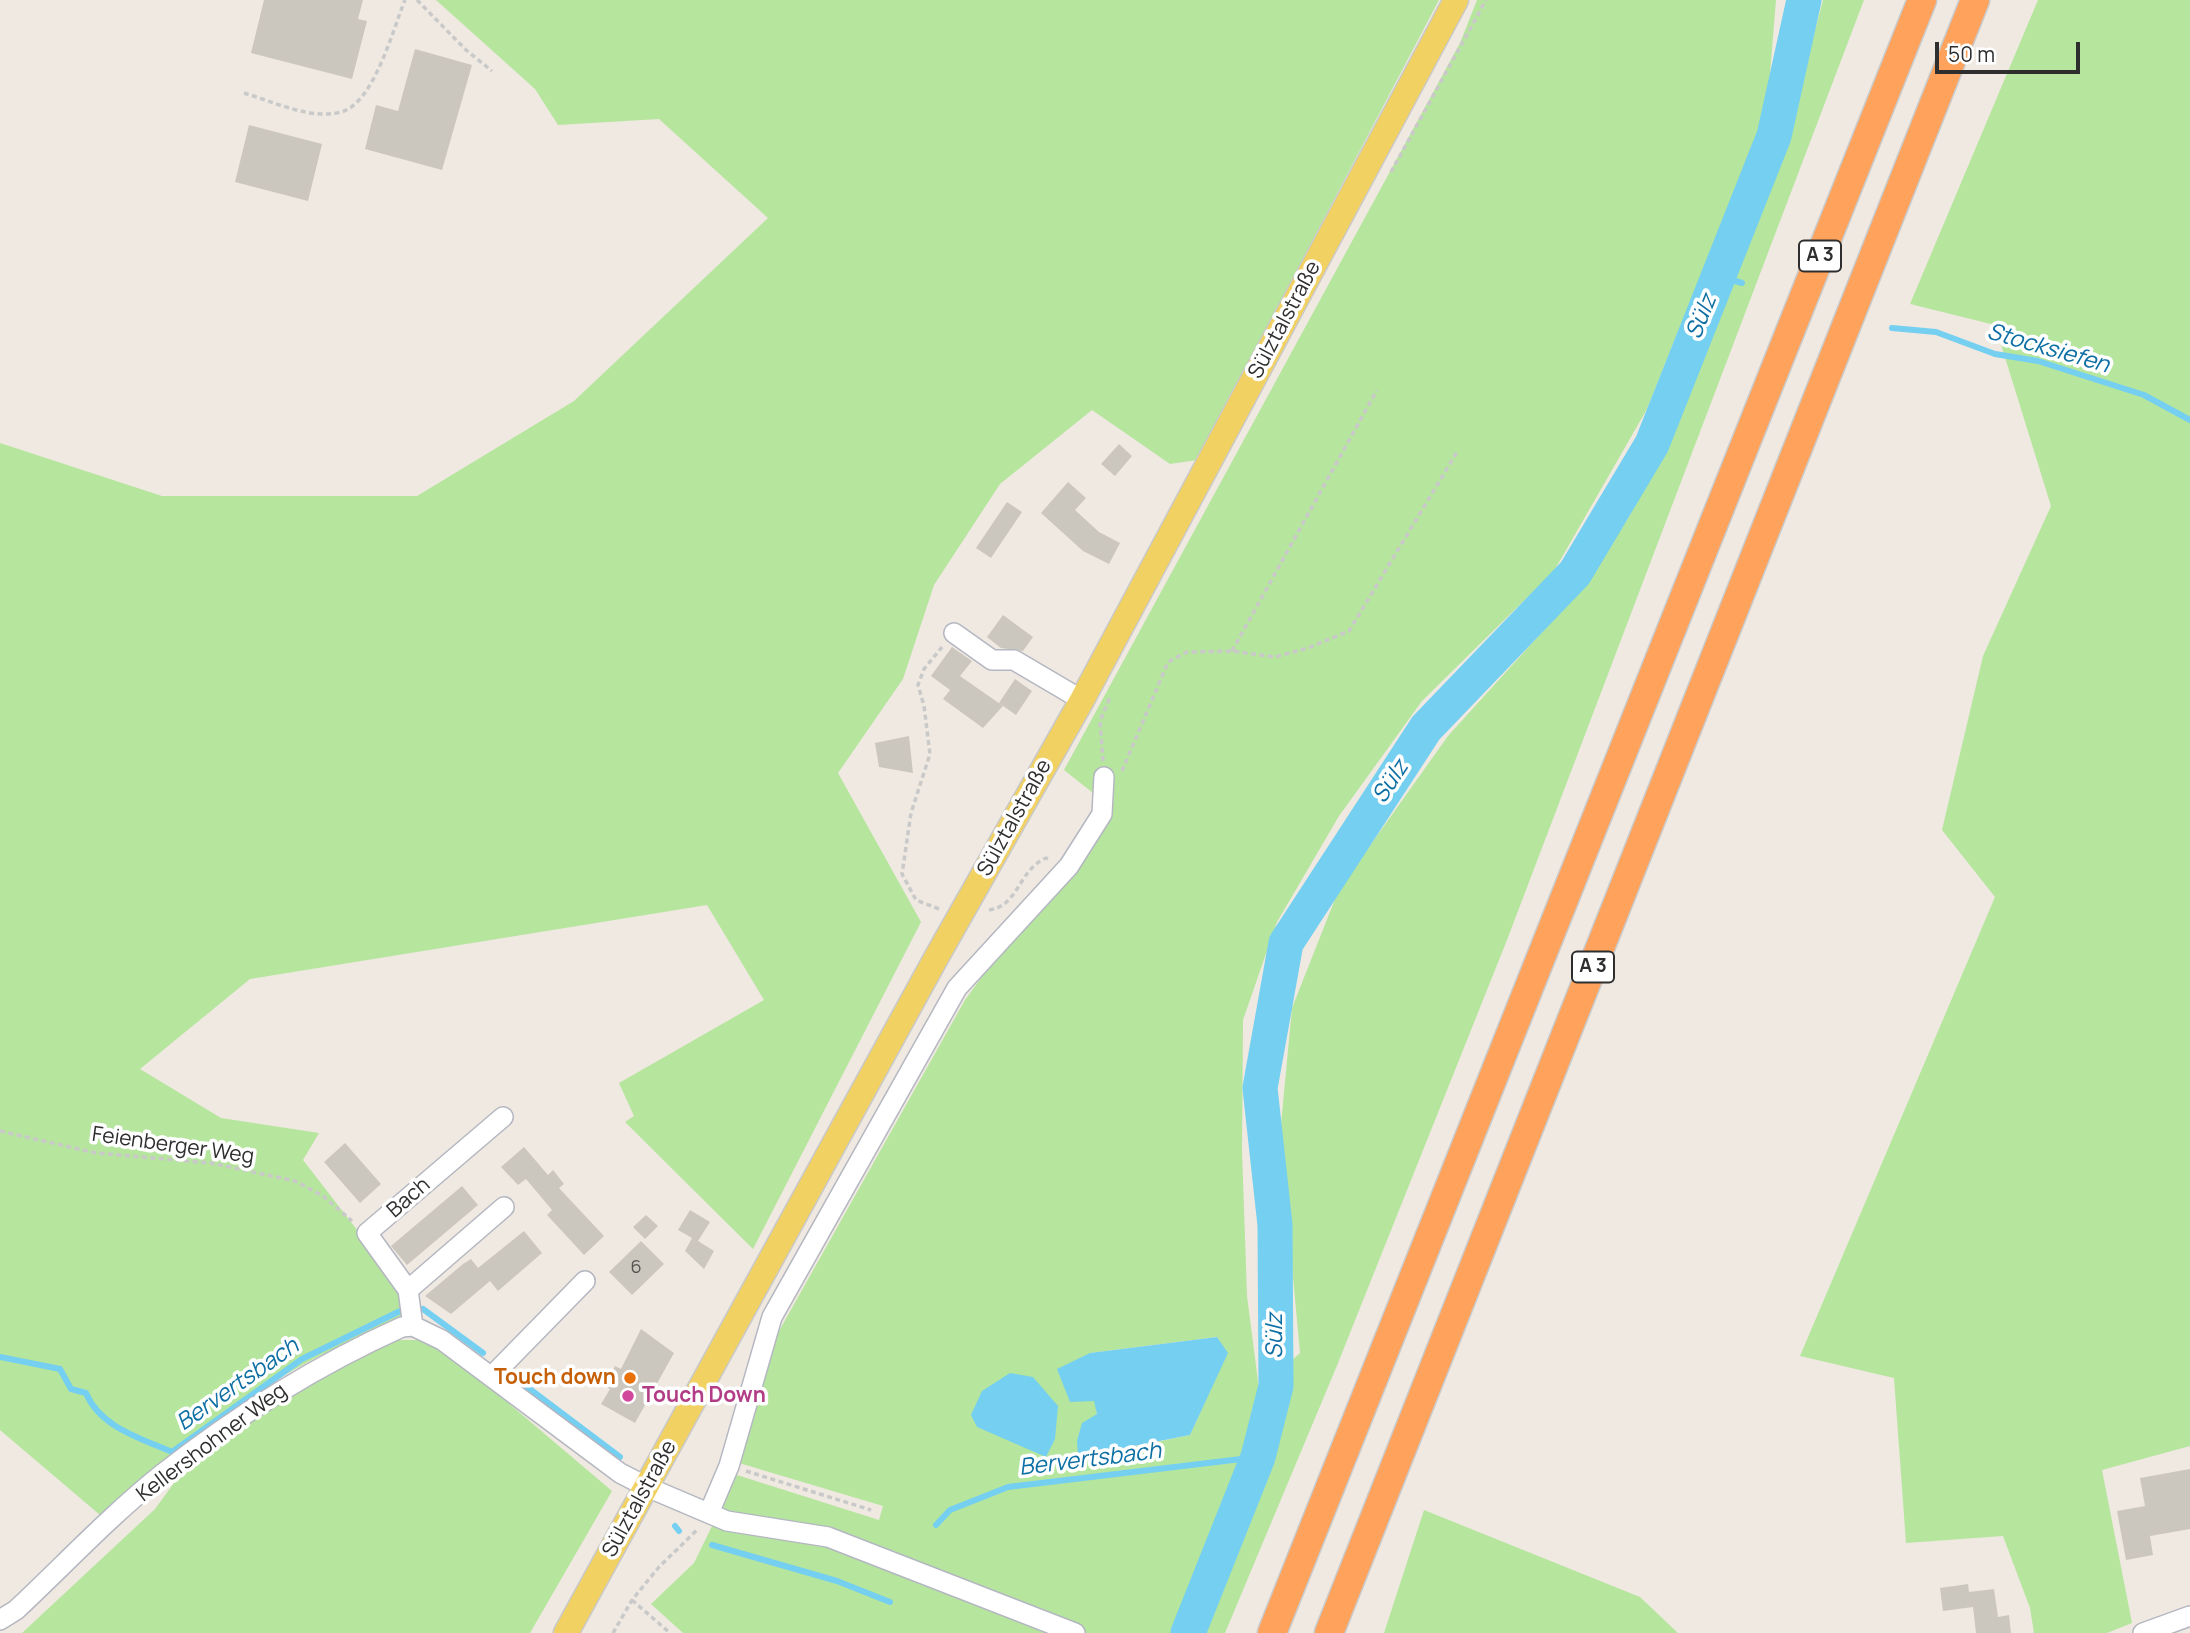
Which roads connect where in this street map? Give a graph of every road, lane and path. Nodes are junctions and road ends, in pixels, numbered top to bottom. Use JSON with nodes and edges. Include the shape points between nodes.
{"nodes":[{"id":1,"x":405,"y":0,"type":"edge"},
{"id":2,"x":417,"y":0,"type":"edge"},
{"id":3,"x":1456,"y":0,"type":"edge"},
{"id":4,"x":1922,"y":0,"type":"edge"},
{"id":5,"x":1975,"y":0,"type":"edge"},
{"id":6,"x":492,"y":71,"type":"dead end"},
{"id":7,"x":244,"y":93,"type":"dead end"},
{"id":8,"x":1377,"y":390,"type":"dead end"},
{"id":9,"x":1457,"y":452,"type":"dead end"},
{"id":10,"x":954,"y":633,"type":"joint"},
{"id":11,"x":1232,"y":651,"type":"junction"},
{"id":12,"x":1082,"y":700,"type":"junction"},
{"id":13,"x":1112,"y":776,"type":"joint"},
{"id":14,"x":1069,"y":866,"type":"junction"},
{"id":15,"x":941,"y":910,"type":"dead end"},
{"id":16,"x":984,"y":911,"type":"dead end"},
{"id":17,"x":503,"y":1117,"type":"dead end"},
{"id":18,"x":0,"y":1131,"type":"edge"},
{"id":19,"x":504,"y":1207,"type":"dead end"},
{"id":20,"x":367,"y":1233,"type":"junction"},
{"id":21,"x":585,"y":1281,"type":"dead end"},
{"id":22,"x":408,"y":1290,"type":"junction"},
{"id":23,"x":413,"y":1326,"type":"junction"},
{"id":24,"x":493,"y":1375,"type":"junction"},
{"id":25,"x":729,"y":1466,"type":"junction"},
{"id":26,"x":647,"y":1487,"type":"junction"},
{"id":27,"x":871,"y":1510,"type":"dead end"},
{"id":28,"x":709,"y":1513,"type":"junction"},
{"id":29,"x":632,"y":1600,"type":"junction"},
{"id":30,"x":2190,"y":1616,"type":"edge"},
{"id":31,"x":0,"y":1620,"type":"edge"},
{"id":32,"x":566,"y":1633,"type":"edge"},
{"id":33,"x":613,"y":1633,"type":"edge"},
{"id":34,"x":670,"y":1633,"type":"edge"},
{"id":35,"x":1075,"y":1633,"type":"edge"},
{"id":36,"x":1272,"y":1633,"type":"edge"},
{"id":37,"x":1329,"y":1633,"type":"edge"},
{"id":38,"x":2143,"y":1633,"type":"edge"}],
"edges":[{"from":1,"to":7,"type":"path","via":[[372,82],[359,101],[343,111],[318,113]]},
{"from":2,"to":6,"type":"path"},
{"from":3,"to":12,"type":"main road","name":"Sülztalstraße"},
{"from":4,"to":36,"type":"highway","number":"A 3"},
{"from":5,"to":37,"type":"highway","number":"A 3"},
{"from":8,"to":11,"type":"path"},
{"from":9,"to":11,"type":"path","via":[[1349,631],[1275,657]]},
{"from":10,"to":12,"type":"street","via":[[992,660],[1014,660]]},
{"from":10,"to":15,"type":"path","via":[[924,669],[918,685],[930,754],[911,813],[902,874],[916,900]]},
{"from":11,"to":13,"type":"path","via":[[1187,652],[1168,662]]},
{"from":12,"to":26,"type":"main road","name":"Sülztalstraße"},
{"from":13,"to":14,"type":"street","via":[[1102,814]]},
{"from":14,"to":16,"type":"path","via":[[1046,858],[1032,864],[1013,896],[997,909]]},
{"from":14,"to":25,"type":"street","via":[[957,988],[772,1317]]},
{"from":17,"to":20,"type":"street","name":"Bach"},
{"from":18,"to":20,"type":"path","name":"Feienberger Weg","via":[[96,1153],[211,1163],[295,1181],[323,1196]]},
{"from":19,"to":22,"type":"street"},
{"from":20,"to":22,"type":"street","name":"Bach"},
{"from":21,"to":24,"type":"street"},
{"from":22,"to":23,"type":"street","name":"Bach"},
{"from":23,"to":24,"type":"street"},
{"from":23,"to":31,"type":"street","name":"Kellershohner Weg","via":[[339,1355],[263,1401],[160,1476]]},
{"from":24,"to":26,"type":"street","via":[[620,1473]]},
{"from":25,"to":27,"type":"path"},
{"from":25,"to":28,"type":"street"},
{"from":26,"to":28,"type":"street"},
{"from":26,"to":32,"type":"main road","name":"Sülztalstraße"},
{"from":28,"to":29,"type":"path"},
{"from":28,"to":35,"type":"street","via":[[727,1521],[828,1537]]},
{"from":29,"to":33,"type":"path"},
{"from":29,"to":34,"type":"path"},
{"from":30,"to":38,"type":"street"}]}
